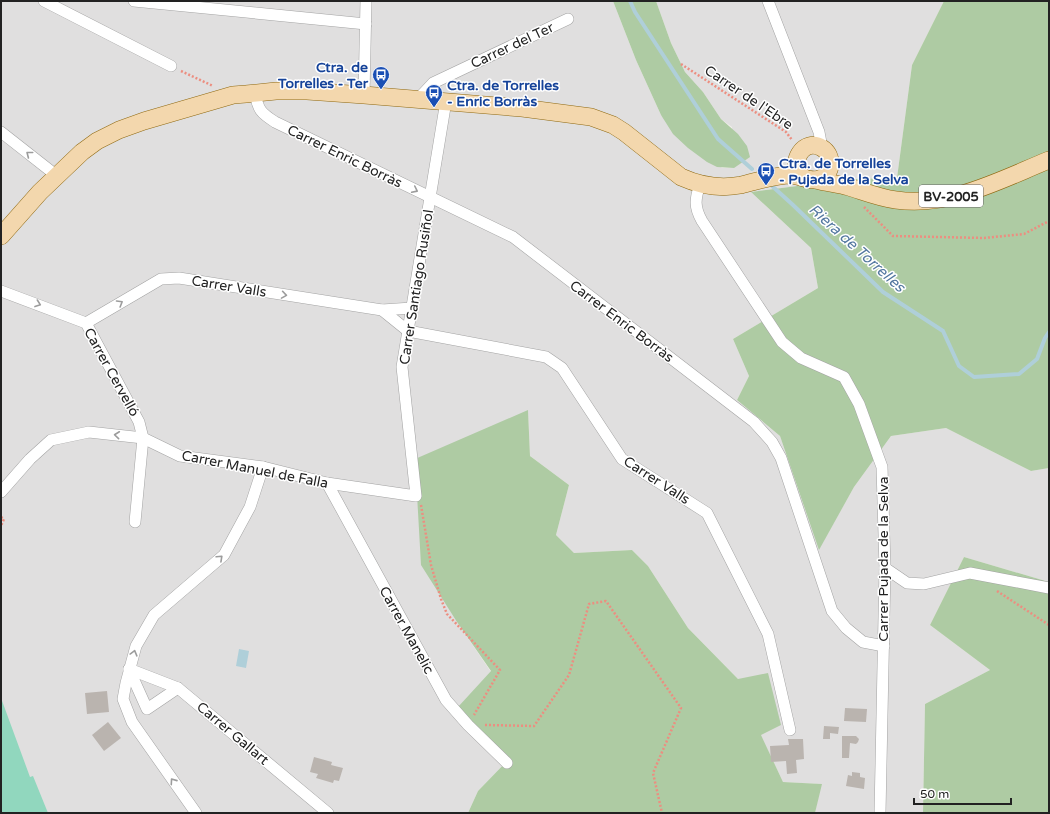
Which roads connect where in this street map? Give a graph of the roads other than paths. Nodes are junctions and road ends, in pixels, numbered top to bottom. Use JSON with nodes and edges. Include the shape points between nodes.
{"nodes":[{"id":1,"x":44,"y":1,"type":"edge"},
{"id":2,"x":134,"y":1,"type":"edge"},
{"id":3,"x":366,"y":1,"type":"edge"},
{"id":4,"x":768,"y":1,"type":"edge"},
{"id":5,"x":568,"y":19,"type":"dead end"},
{"id":6,"x":366,"y":24,"type":"junction"},
{"id":7,"x":172,"y":66,"type":"road end"},
{"id":8,"x":255,"y":93,"type":"junction"},
{"id":9,"x":364,"y":95,"type":"junction"},
{"id":10,"x":418,"y":99,"type":"junction"},
{"id":11,"x":446,"y":101,"type":"junction"},
{"id":12,"x":1,"y":132,"type":"edge"},
{"id":13,"x":822,"y":148,"type":"junction"},
{"id":14,"x":799,"y":154,"type":"junction"},
{"id":15,"x":1049,"y":160,"type":"edge"},
{"id":16,"x":830,"y":166,"type":"junction"},
{"id":17,"x":57,"y":176,"type":"junction"},
{"id":18,"x":764,"y":178,"type":"junction"},
{"id":19,"x":810,"y":179,"type":"junction"},
{"id":20,"x":700,"y":184,"type":"junction"},
{"id":21,"x":851,"y":188,"type":"junction"},
{"id":22,"x":431,"y":197,"type":"junction"},
{"id":23,"x":1,"y":236,"type":"edge"},
{"id":24,"x":1,"y":291,"type":"edge"},
{"id":25,"x":412,"y":308,"type":"junction"},
{"id":26,"x":382,"y":310,"type":"junction"},
{"id":27,"x":86,"y":323,"type":"junction"},
{"id":28,"x":408,"y":331,"type":"junction"},
{"id":29,"x":144,"y":438,"type":"junction"},
{"id":30,"x":263,"y":467,"type":"junction"},
{"id":31,"x":327,"y":483,"type":"junction"},
{"id":32,"x":1,"y":492,"type":"edge"},
{"id":33,"x":416,"y":496,"type":"joint"},
{"id":34,"x":135,"y":522,"type":"dead end"},
{"id":35,"x":885,"y":568,"type":"junction"},
{"id":36,"x":1049,"y":588,"type":"edge"},
{"id":37,"x":884,"y":646,"type":"junction"},
{"id":38,"x":129,"y":669,"type":"junction"},
{"id":39,"x":178,"y":688,"type":"junction"},
{"id":40,"x":790,"y":730,"type":"dead end"},
{"id":41,"x":507,"y":763,"type":"dead end"},
{"id":42,"x":196,"y":813,"type":"edge"},
{"id":43,"x":328,"y":813,"type":"edge"},
{"id":44,"x":880,"y":813,"type":"edge"}],
"edges":[{"from":1,"to":7,"type":"street"},
{"from":2,"to":6,"type":"street"},
{"from":3,"to":6,"type":"street"},
{"from":4,"to":13,"type":"street","via":[[819,132]]},
{"from":5,"to":10,"type":"street","name":"Carrer del Ter","via":[[433,83]]},
{"from":6,"to":9,"type":"street"},
{"from":8,"to":9,"type":"main road","number":"BV-2005","via":[[276,91]]},
{"from":8,"to":17,"type":"main road","number":"BV-2005","via":[[233,95],[144,120],[119,130],[82,152]]},
{"from":8,"to":22,"type":"street","name":"Carrer Enric Borràs","one_way":true,"via":[[257,106],[262,114],[275,122]]},
{"from":9,"to":10,"type":"main road","number":"BV-2005"},
{"from":10,"to":11,"type":"main road","number":"BV-2005"},
{"from":11,"to":20,"type":"main road","number":"BV-2005","via":[[591,117],[624,132],[681,177]]},
{"from":11,"to":22,"type":"street","name":"Carrer Santiago Rusiñol"},
{"from":17,"to":12,"type":"street","one_way":true},
{"from":13,"to":14,"type":"main road","number":"BV-2005","via":[[810,146]]},
{"from":13,"to":16,"type":"main road","via":[[828,154]]},
{"from":14,"to":18,"type":"main road","number":"BV-2005"},
{"from":14,"to":19,"type":"main road","via":[[797,168]]},
{"from":15,"to":21,"type":"main road","number":"BV-2005","via":[[975,190],[946,198],[897,200]]},
{"from":16,"to":19,"type":"main road","via":[[826,175]]},
{"from":16,"to":21,"type":"main road"},
{"from":17,"to":23,"type":"main road","number":"BV-2005"},
{"from":18,"to":19,"type":"main road","number":"BV-2005","via":[[792,175]]},
{"from":18,"to":20,"type":"main road","number":"BV-2005","via":[[724,187]]},
{"from":19,"to":21,"type":"main road","number":"BV-2005"},
{"from":20,"to":35,"type":"street","name":"Carrer Pujada de la Selva","via":[[696,211],[782,342],[801,358],[844,377],[859,404],[882,466]]},
{"from":22,"to":25,"type":"street","name":"Carrer Santiago Rusiñol"},
{"from":22,"to":37,"type":"street","name":"Carrer Enric Borràs","via":[[513,238],[754,422],[772,442],[781,458],[832,611],[846,628],[864,642]]},
{"from":24,"to":27,"type":"street","name":"Carrer Cervelló","one_way":true},
{"from":25,"to":26,"type":"street","name":"Carrer Valls"},
{"from":25,"to":28,"type":"street","name":"Carrer Santiago Rusiñol"},
{"from":27,"to":26,"type":"street","name":"Carrer Valls","one_way":true,"via":[[161,279],[179,278]]},
{"from":26,"to":28,"type":"street","name":"Carrer Valls"},
{"from":27,"to":29,"type":"street","name":"Carrer Cervelló","via":[[139,422]]},
{"from":28,"to":33,"type":"street","name":"Carrer Santiago Rusiñol","via":[[402,367]]},
{"from":28,"to":40,"type":"street","name":"Carrer Valls","via":[[546,357],[562,368],[622,459],[707,513],[768,634]]},
{"from":29,"to":30,"type":"street","name":"Carrer Manuel de Falla","via":[[180,456]]},
{"from":29,"to":32,"type":"street","name":"Carrer Manuel de Falla","one_way":true,"via":[[89,432],[51,440]]},
{"from":29,"to":34,"type":"street"},
{"from":30,"to":31,"type":"street","name":"Carrer Manuel de Falla"},
{"from":38,"to":30,"type":"street","one_way":true,"via":[[136,646],[154,615],[224,555],[250,507]]},
{"from":31,"to":33,"type":"street","name":"Carrer Manuel de Falla"},
{"from":31,"to":41,"type":"street","name":"Carrer Manelic","via":[[446,700]]},
{"from":35,"to":36,"type":"street","via":[[907,583],[924,584],[970,573]]},
{"from":35,"to":37,"type":"street","name":"Carrer Pujada de la Selva"},
{"from":37,"to":44,"type":"street","name":"Carrer Pujada de la Selva"},
{"from":38,"to":39,"type":"street","name":"Carrer Gallart"},
{"from":38,"to":39,"type":"street","via":[[147,709]]},
{"from":42,"to":38,"type":"street","one_way":true,"via":[[132,722],[123,699]]},
{"from":39,"to":43,"type":"street","name":"Carrer Gallart"}]}
